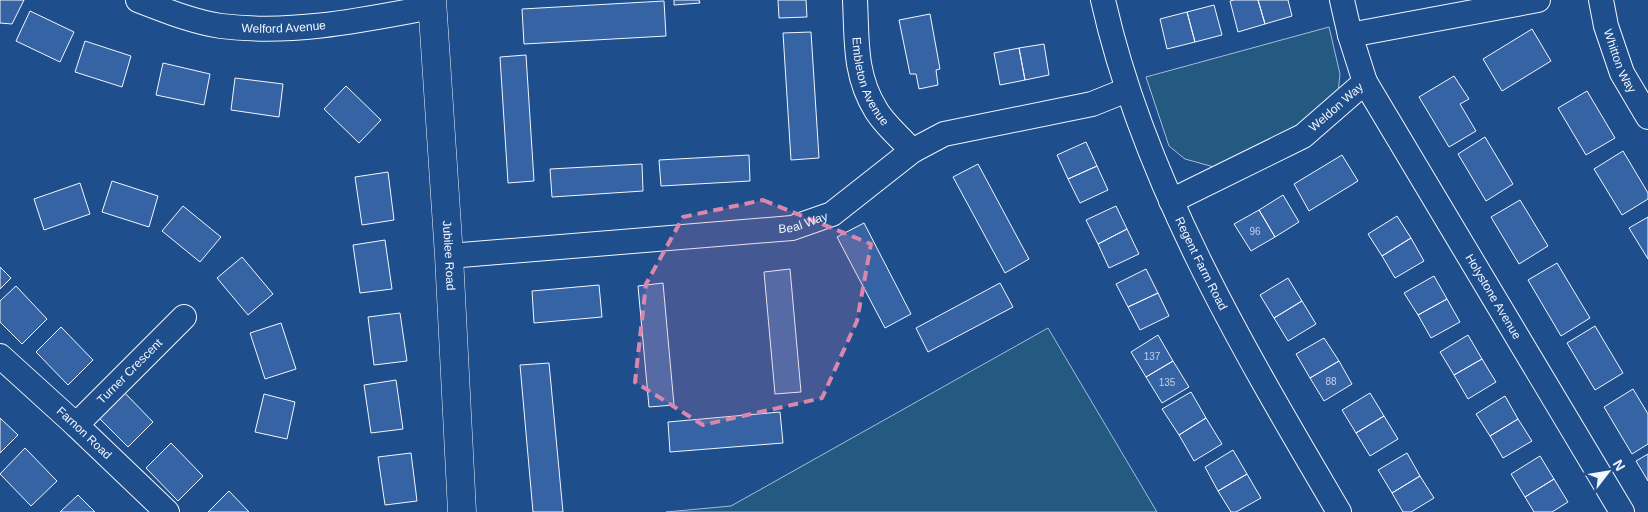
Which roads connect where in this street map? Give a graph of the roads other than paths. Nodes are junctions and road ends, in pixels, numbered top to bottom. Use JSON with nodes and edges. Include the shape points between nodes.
{"nodes":[{"id":1,"x":138,"y":0,"type":"edge"},
{"id":2,"x":855,"y":0,"type":"edge"},
{"id":3,"x":1102,"y":0,"type":"edge"},
{"id":4,"x":1342,"y":0,"type":"edge"},
{"id":5,"x":1538,"y":0,"type":"edge"},
{"id":6,"x":1601,"y":0,"type":"edge"},
{"id":7,"x":432,"y":3,"type":"edge"},
{"id":8,"x":1350,"y":35,"type":"junction"},
{"id":9,"x":1366,"y":82,"type":"junction"},
{"id":10,"x":1127,"y":90,"type":"junction"},
{"id":11,"x":1648,"y":117,"type":"edge"},
{"id":12,"x":912,"y":151,"type":"junction"},
{"id":13,"x":1172,"y":201,"type":"junction"},
{"id":14,"x":449,"y":256,"type":"junction"},
{"id":15,"x":184,"y":317,"type":"dead end"},
{"id":16,"x":0,"y":356,"type":"edge"},
{"id":17,"x":76,"y":425,"type":"junction"},
{"id":18,"x":167,"y":512,"type":"edge"},
{"id":19,"x":462,"y":512,"type":"edge"},
{"id":20,"x":1339,"y":512,"type":"edge"},
{"id":21,"x":1622,"y":512,"type":"edge"}],
"edges":[{"from":1,"to":7,"type":"street","name":"Welford Avenue","via":[[220,26],[274,29],[350,22]]},
{"from":2,"to":12,"type":"street","name":"Embleton Avenue","via":[[858,67],[866,92],[876,112]]},
{"from":3,"to":10,"type":"street","name":"Regent Farm Road"},
{"from":4,"to":8,"type":"street","name":"Weldon Way"},
{"from":5,"to":8,"type":"street"},
{"from":6,"to":11,"type":"street","name":"Whitton Way","via":[[1622,73]]},
{"from":7,"to":14,"type":"street","name":"Jubilee Road"},
{"from":8,"to":9,"type":"street","name":"Weldon Way"},
{"from":9,"to":13,"type":"street","name":"Weldon Way","via":[[1303,136]]},
{"from":9,"to":21,"type":"street","name":"Holystone Avenue"},
{"from":10,"to":12,"type":"street","name":"Beal Way","via":[[1092,104],[944,134]]},
{"from":10,"to":13,"type":"street","name":"Regent Farm Road"},
{"from":12,"to":14,"type":"street","name":"Beal Way","via":[[832,214],[792,228]]},
{"from":13,"to":20,"type":"street","name":"Regent Farm Road","via":[[1234,329]]},
{"from":14,"to":19,"type":"street","name":"Jubilee Road"},
{"from":15,"to":17,"type":"street","name":"Turner Crescent"},
{"from":16,"to":17,"type":"street","name":"Farnon Road"},
{"from":17,"to":18,"type":"street","name":"Farnon Road"}]}
